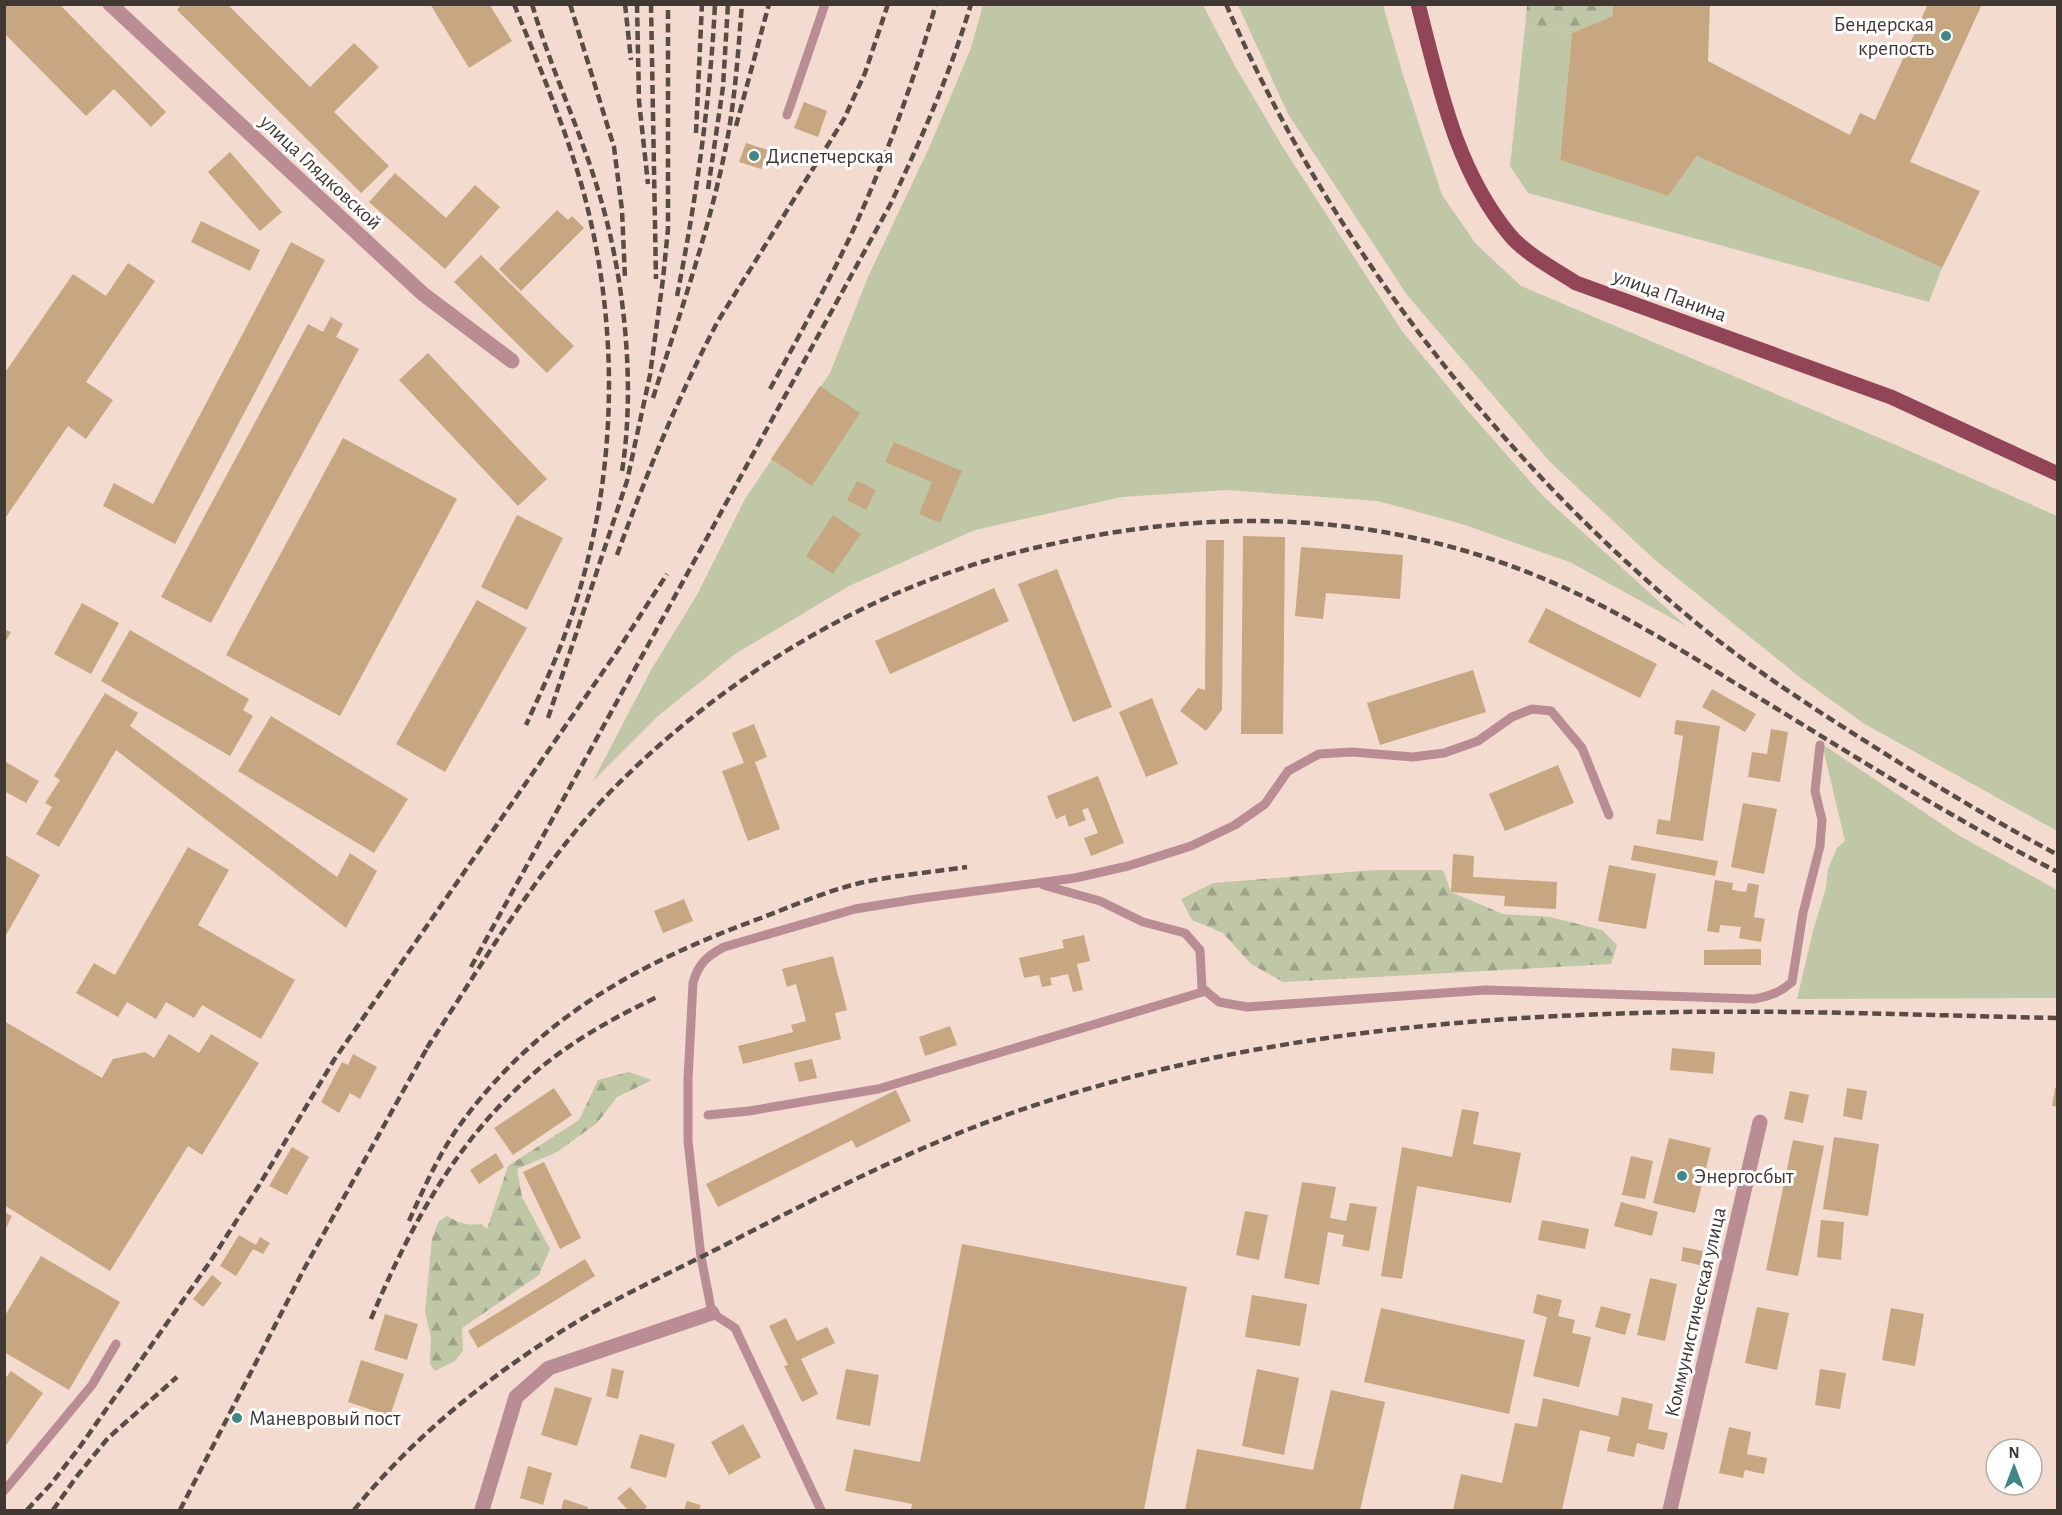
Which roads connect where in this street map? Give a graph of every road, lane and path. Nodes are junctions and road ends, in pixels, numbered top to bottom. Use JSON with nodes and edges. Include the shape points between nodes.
{"nodes":[{"id":1,"x":110,"y":4,"type":"edge"},
{"id":2,"x":825,"y":4,"type":"edge"},
{"id":3,"x":1418,"y":4,"type":"edge"},
{"id":4,"x":787,"y":115,"type":"dead end"},
{"id":5,"x":512,"y":361,"type":"dead end"},
{"id":6,"x":2058,"y":474,"type":"edge"},
{"id":7,"x":1820,"y":745,"type":"dead end"},
{"id":8,"x":1609,"y":815,"type":"dead end"},
{"id":9,"x":1037,"y":884,"type":"junction"},
{"id":10,"x":1206,"y":991,"type":"junction"},
{"id":11,"x":708,"y":1115,"type":"dead end"},
{"id":12,"x":1760,"y":1122,"type":"dead end"},
{"id":13,"x":712,"y":1312,"type":"junction"},
{"id":14,"x":116,"y":1344,"type":"dead end"},
{"id":15,"x":4,"y":1491,"type":"edge"},
{"id":16,"x":482,"y":1510,"type":"edge"},
{"id":17,"x":821,"y":1510,"type":"edge"},
{"id":18,"x":1670,"y":1510,"type":"edge"}],
"edges":[{"from":1,"to":5,"type":"street","name":"улица Глядковской","via":[[423,294]]},
{"from":2,"to":4,"type":"lane"},
{"from":3,"to":6,"type":"main road","name":"улица Панина","via":[[1451,129],[1475,183],[1510,236],[1541,261],[1576,283],[1891,397]]},
{"from":7,"to":10,"type":"lane","via":[[1815,792],[1822,820],[1820,846],[1792,982],[1776,993],[1754,999],[1486,990],[1247,1007],[1219,1002]]},
{"from":8,"to":9,"type":"lane","via":[[1582,748],[1551,711],[1532,709],[1512,717],[1478,741],[1444,753],[1413,757],[1352,752],[1319,754],[1288,771],[1265,804],[1214,836],[1100,874]]},
{"from":9,"to":10,"type":"lane","via":[[1185,933],[1200,950],[1202,988]]},
{"from":9,"to":13,"type":"lane","via":[[855,909],[724,947],[703,961],[696,972],[691,1003],[688,1141],[701,1257]]},
{"from":10,"to":11,"type":"lane","via":[[878,1089]]},
{"from":12,"to":18,"type":"street","name":"Коммунистическая улица"},
{"from":13,"to":16,"type":"street","via":[[549,1368],[516,1397]]},
{"from":13,"to":17,"type":"lane","via":[[735,1328]]},
{"from":14,"to":15,"type":"lane","via":[[92,1385]]}]}
